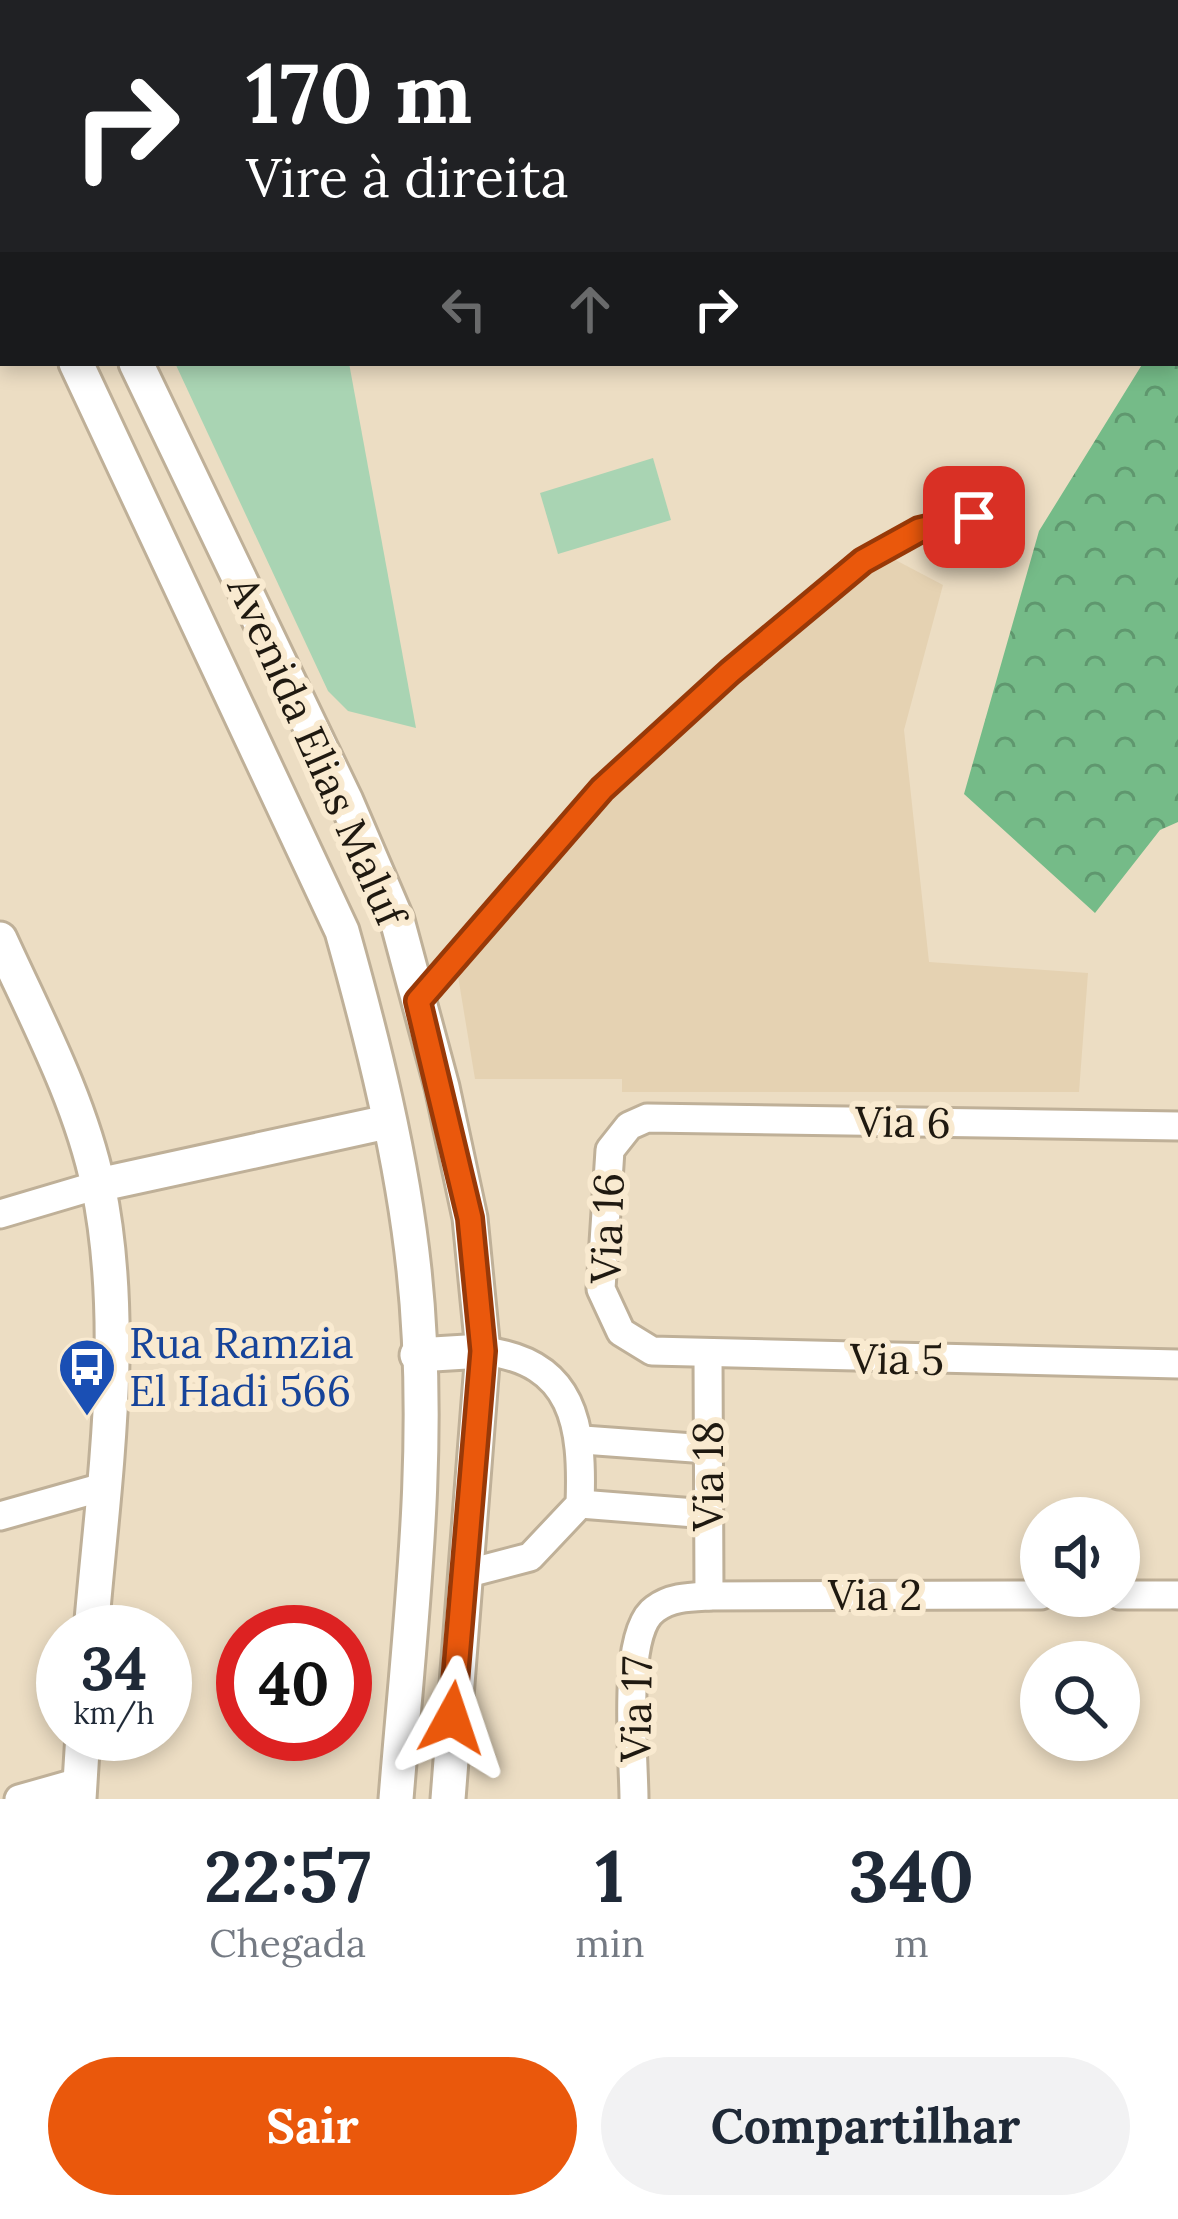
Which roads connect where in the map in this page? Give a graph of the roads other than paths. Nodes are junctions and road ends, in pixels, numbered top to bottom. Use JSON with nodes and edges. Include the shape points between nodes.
{"nodes":[{"id":1,"x":77,"y":366,"type":"edge"},
{"id":2,"x":137,"y":366,"type":"edge"},
{"id":3,"x":974,"y":517,"type":"dead end"},
{"id":4,"x":0,"y":939,"type":"edge"},
{"id":5,"x":418,"y":1001,"type":"junction"},
{"id":6,"x":387,"y":1122,"type":"junction"},
{"id":7,"x":628,"y":1126,"type":"joint"},
{"id":8,"x":1178,"y":1126,"type":"edge"},
{"id":9,"x":98,"y":1185,"type":"junction"},
{"id":10,"x":0,"y":1214,"type":"edge"},
{"id":11,"x":621,"y":1332,"type":"joint"},
{"id":12,"x":483,"y":1351,"type":"junction"},
{"id":13,"x":417,"y":1355,"type":"junction"},
{"id":14,"x":708,"y":1356,"type":"junction"},
{"id":15,"x":1178,"y":1364,"type":"edge"},
{"id":16,"x":583,"y":1440,"type":"junction"},
{"id":17,"x":707,"y":1449,"type":"junction"},
{"id":18,"x":422,"y":1462,"type":"junction"},
{"id":19,"x":103,"y":1487,"type":"junction"},
{"id":20,"x":580,"y":1504,"type":"junction"},
{"id":21,"x":708,"y":1514,"type":"junction"},
{"id":22,"x":0,"y":1516,"type":"edge"},
{"id":23,"x":465,"y":1574,"type":"junction"},
{"id":24,"x":1020,"y":1595,"type":"edge"},
{"id":25,"x":1140,"y":1595,"type":"edge"},
{"id":26,"x":1178,"y":1595,"type":"edge"},
{"id":27,"x":709,"y":1596,"type":"junction"},
{"id":28,"x":93,"y":1605,"type":"edge"},
{"id":29,"x":81,"y":1761,"type":"edge"},
{"id":30,"x":79,"y":1791,"type":"edge"},
{"id":31,"x":19,"y":1799,"type":"edge"},
{"id":32,"x":397,"y":1799,"type":"edge"},
{"id":33,"x":448,"y":1799,"type":"edge"},
{"id":34,"x":634,"y":1799,"type":"edge"}],
"edges":[{"from":1,"to":6,"type":"street","name":"Avenida Elias Maluf","via":[[342,931]]},
{"from":2,"to":5,"type":"street","name":"Avenida Elias Maluf","via":[[346,800],[397,920]]},
{"from":3,"to":5,"type":"lane","via":[[919,530],[863,561],[730,672],[602,789]]},
{"from":4,"to":9,"type":"street","via":[[50,1048]]},
{"from":5,"to":12,"type":"street","name":"Avenida Elias Maluf","via":[[470,1218]]},
{"from":6,"to":9,"type":"street"},
{"from":6,"to":13,"type":"street","name":"Avenida Elias Maluf","via":[[414,1270]]},
{"from":7,"to":8,"type":"street","name":"Via 6","via":[[647,1118]]},
{"from":7,"to":11,"type":"street","name":"Via 16","via":[[610,1150],[601,1289]]},
{"from":9,"to":10,"type":"street"},
{"from":9,"to":19,"type":"street","via":[[111,1305]]},
{"from":11,"to":14,"type":"street","name":"Via 5","via":[[652,1351]]},
{"from":12,"to":13,"type":"street"},
{"from":12,"to":16,"type":"street","via":[[519,1355],[543,1370],[566,1398]]},
{"from":12,"to":23,"type":"street","name":"Avenida Elias Maluf"},
{"from":13,"to":18,"type":"street","name":"Avenida Elias Maluf"},
{"from":14,"to":15,"type":"street","name":"Via 5"},
{"from":14,"to":17,"type":"street","name":"Via 18"},
{"from":16,"to":17,"type":"street"},
{"from":16,"to":20,"type":"street"},
{"from":17,"to":21,"type":"street","name":"Via 18"},
{"from":18,"to":23,"type":"street","via":[[436,1556]]},
{"from":18,"to":32,"type":"street","name":"Avenida Elias Maluf"},
{"from":19,"to":22,"type":"street"},
{"from":19,"to":28,"type":"street"},
{"from":20,"to":21,"type":"street"},
{"from":20,"to":23,"type":"street","via":[[530,1557]]},
{"from":21,"to":27,"type":"street","name":"Via 18"},
{"from":23,"to":33,"type":"street","name":"Avenida Elias Maluf"},
{"from":24,"to":27,"type":"street","name":"Via 2"},
{"from":25,"to":26,"type":"street"},
{"from":27,"to":34,"type":"street","name":"Via 17","via":[[676,1598],[652,1610],[640,1628]]},
{"from":29,"to":30,"type":"street"},
{"from":30,"to":31,"type":"street"}]}
